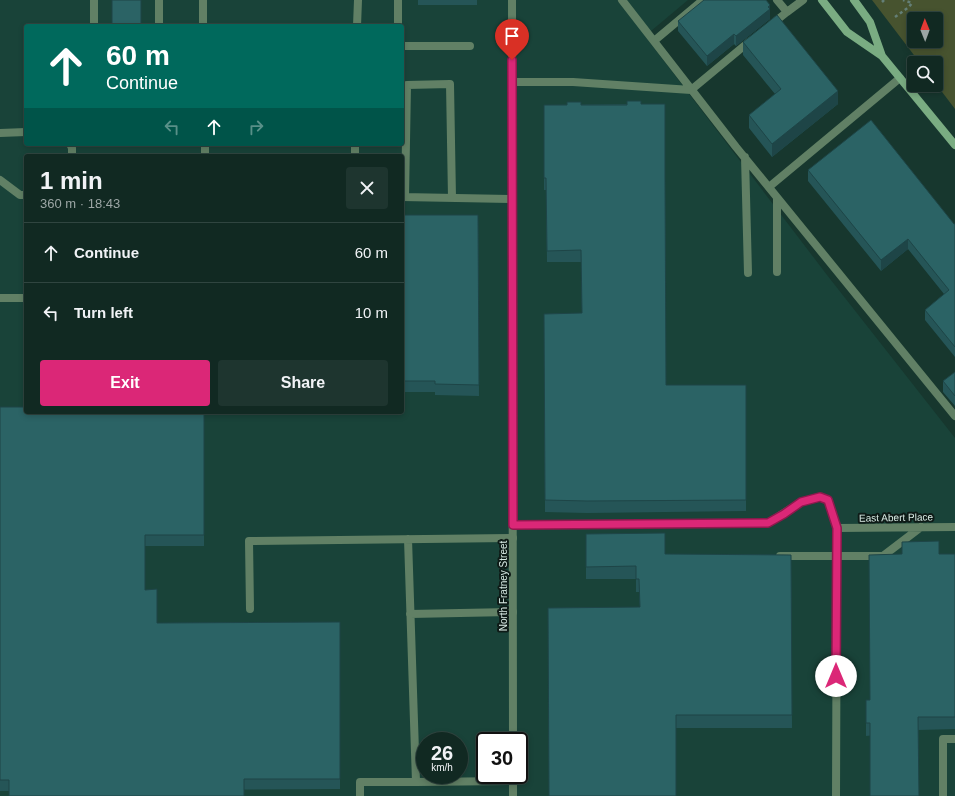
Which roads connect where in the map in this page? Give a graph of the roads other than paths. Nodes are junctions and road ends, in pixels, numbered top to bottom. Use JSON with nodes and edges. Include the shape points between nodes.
{"nodes":[{"id":1,"x":94,"y":0,"type":"edge"},
{"id":2,"x":159,"y":0,"type":"edge"},
{"id":3,"x":203,"y":0,"type":"edge"},
{"id":4,"x":358,"y":0,"type":"edge"},
{"id":5,"x":398,"y":0,"type":"edge"},
{"id":6,"x":512,"y":0,"type":"edge"},
{"id":7,"x":622,"y":0,"type":"edge"},
{"id":8,"x":703,"y":0,"type":"edge"},
{"id":9,"x":777,"y":0,"type":"edge"},
{"id":10,"x":803,"y":0,"type":"edge"},
{"id":11,"x":822,"y":0,"type":"edge"},
{"id":12,"x":854,"y":0,"type":"edge"},
{"id":13,"x":787,"y":12,"type":"junction"},
{"id":14,"x":94,"y":24,"type":"edge"},
{"id":15,"x":159,"y":24,"type":"edge"},
{"id":16,"x":203,"y":24,"type":"edge"},
{"id":17,"x":357,"y":24,"type":"edge"},
{"id":18,"x":398,"y":24,"type":"edge"},
{"id":19,"x":654,"y":41,"type":"junction"},
{"id":20,"x":404,"y":46,"type":"edge"},
{"id":21,"x":470,"y":46,"type":"dead end"},
{"id":22,"x":882,"y":56,"type":"junction"},
{"id":23,"x":900,"y":78,"type":"junction"},
{"id":24,"x":513,"y":82,"type":"junction"},
{"id":25,"x":691,"y":90,"type":"junction"},
{"id":26,"x":24,"y":132,"type":"edge"},
{"id":27,"x":0,"y":133,"type":"edge"},
{"id":28,"x":955,"y":145,"type":"edge"},
{"id":29,"x":745,"y":157,"type":"junction"},
{"id":30,"x":404,"y":169,"type":"edge"},
{"id":31,"x":0,"y":180,"type":"edge"},
{"id":32,"x":769,"y":187,"type":"junction"},
{"id":33,"x":24,"y":195,"type":"edge"},
{"id":34,"x":404,"y":197,"type":"edge"},
{"id":35,"x":452,"y":198,"type":"junction"},
{"id":36,"x":777,"y":198,"type":"junction"},
{"id":37,"x":513,"y":199,"type":"junction"},
{"id":38,"x":778,"y":272,"type":"dead end"},
{"id":39,"x":748,"y":273,"type":"dead end"},
{"id":40,"x":0,"y":298,"type":"edge"},
{"id":41,"x":24,"y":298,"type":"edge"},
{"id":42,"x":955,"y":416,"type":"edge"},
{"id":43,"x":513,"y":525,"type":"junction"},
{"id":44,"x":921,"y":527,"type":"junction"},
{"id":45,"x":955,"y":527,"type":"edge"},
{"id":46,"x":837,"y":528,"type":"junction"},
{"id":47,"x":513,"y":538,"type":"junction"},
{"id":48,"x":408,"y":539,"type":"junction"},
{"id":49,"x":837,"y":555,"type":"junction"},
{"id":50,"x":772,"y":556,"type":"edge"},
{"id":51,"x":250,"y":609,"type":"dead end"},
{"id":52,"x":513,"y":612,"type":"junction"},
{"id":53,"x":410,"y":614,"type":"junction"},
{"id":54,"x":513,"y":732,"type":"edge"},
{"id":55,"x":955,"y":739,"type":"edge"},
{"id":56,"x":416,"y":782,"type":"joint"},
{"id":57,"x":513,"y":784,"type":"edge"},
{"id":58,"x":360,"y":796,"type":"edge"},
{"id":59,"x":513,"y":796,"type":"edge"},
{"id":60,"x":836,"y":796,"type":"edge"},
{"id":61,"x":943,"y":796,"type":"edge"}],
"edges":[{"from":1,"to":14,"type":"street"},
{"from":2,"to":15,"type":"street"},
{"from":3,"to":16,"type":"street"},
{"from":4,"to":17,"type":"street"},
{"from":5,"to":18,"type":"street"},
{"from":6,"to":24,"type":"street","name":"North Fratney Street"},
{"from":7,"to":19,"type":"street"},
{"from":8,"to":19,"type":"street"},
{"from":9,"to":13,"type":"street"},
{"from":10,"to":13,"type":"street"},
{"from":11,"to":22,"type":"main road","via":[[847,32]]},
{"from":12,"to":22,"type":"main road","via":[[870,22]]},
{"from":13,"to":25,"type":"street"},
{"from":19,"to":25,"type":"street"},
{"from":20,"to":21,"type":"street"},
{"from":22,"to":23,"type":"main road"},
{"from":23,"to":28,"type":"main road"},
{"from":23,"to":32,"type":"street"},
{"from":24,"to":25,"type":"street","via":[[573,82]]},
{"from":24,"to":37,"type":"street","name":"North Fratney Street"},
{"from":25,"to":29,"type":"street"},
{"from":26,"to":27,"type":"street"},
{"from":29,"to":32,"type":"street"},
{"from":29,"to":39,"type":"street"},
{"from":30,"to":35,"type":"street","via":[[407,85],[450,84]]},
{"from":31,"to":33,"type":"street","via":[[20,195]]},
{"from":32,"to":36,"type":"street"},
{"from":34,"to":35,"type":"street"},
{"from":35,"to":37,"type":"street"},
{"from":36,"to":38,"type":"street"},
{"from":36,"to":42,"type":"street"},
{"from":37,"to":43,"type":"street","name":"North Fratney Street"},
{"from":40,"to":41,"type":"street"},
{"from":43,"to":46,"type":"street","via":[[768,523],[801,502],[820,497],[828,500]]},
{"from":43,"to":47,"type":"street","name":"North Fratney Street"},
{"from":44,"to":45,"type":"street","name":"East Abert Place"},
{"from":44,"to":46,"type":"street","name":"East Abert Place"},
{"from":44,"to":49,"type":"street","via":[[883,556]]},
{"from":46,"to":49,"type":"street"},
{"from":47,"to":48,"type":"street"},
{"from":47,"to":52,"type":"street","name":"North Fratney Street"},
{"from":48,"to":51,"type":"street","via":[[249,541]]},
{"from":48,"to":53,"type":"street"},
{"from":49,"to":50,"type":"street"},
{"from":49,"to":60,"type":"street"},
{"from":52,"to":53,"type":"street"},
{"from":52,"to":54,"type":"street","name":"North Fratney Street"},
{"from":53,"to":56,"type":"street"},
{"from":55,"to":61,"type":"street","via":[[943,739]]},
{"from":56,"to":58,"type":"street","via":[[360,782]]},
{"from":57,"to":59,"type":"street"}]}
